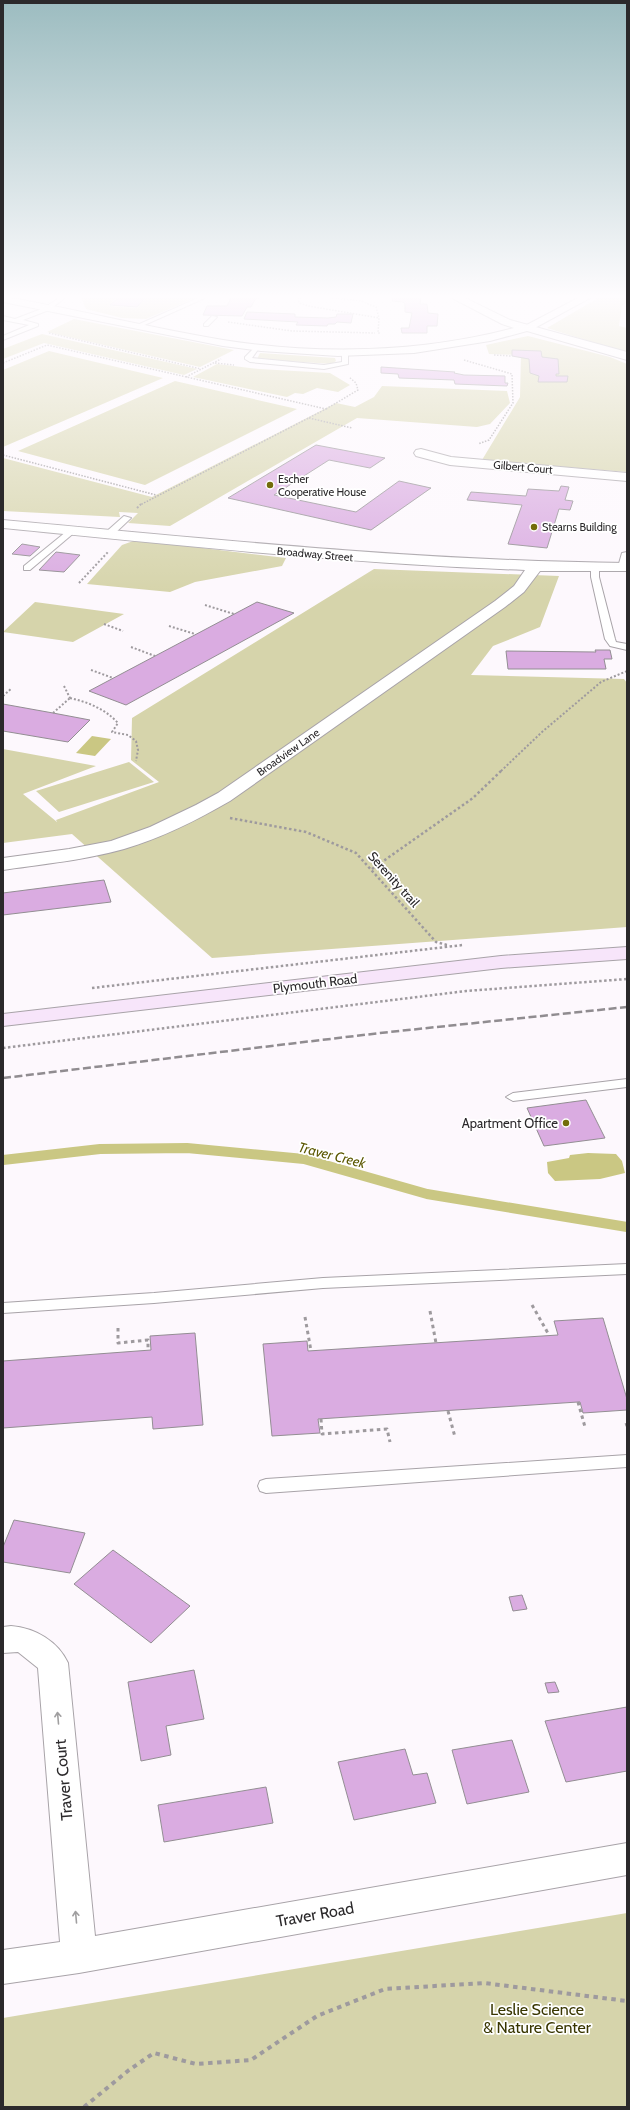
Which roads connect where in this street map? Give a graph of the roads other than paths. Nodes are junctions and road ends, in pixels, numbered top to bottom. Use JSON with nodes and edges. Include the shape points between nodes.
{"nodes":[{"id":1,"x":421,"y":453,"type":"dead end"},
{"id":2,"x":627,"y":477,"type":"edge"},
{"id":3,"x":127,"y":518,"type":"road end"},
{"id":4,"x":3,"y":524,"type":"edge"},
{"id":5,"x":72,"y":530,"type":"junction"},
{"id":6,"x":111,"y":540,"type":"junction"},
{"id":7,"x":626,"y":563,"type":"edge"},
{"id":8,"x":536,"y":566,"type":"junction"},
{"id":9,"x":27,"y":568,"type":"dead end"},
{"id":10,"x":595,"y":568,"type":"junction"},
{"id":11,"x":627,"y":647,"type":"edge"},
{"id":12,"x":3,"y":864,"type":"edge"},
{"id":13,"x":627,"y":953,"type":"edge"},
{"id":14,"x":3,"y":1020,"type":"edge"},
{"id":15,"x":627,"y":1083,"type":"edge"},
{"id":16,"x":513,"y":1097,"type":"dead end"},
{"id":17,"x":627,"y":1269,"type":"edge"},
{"id":18,"x":3,"y":1308,"type":"edge"},
{"id":19,"x":627,"y":1461,"type":"edge"},
{"id":20,"x":266,"y":1486,"type":"dead end"},
{"id":21,"x":3,"y":1640,"type":"edge"},
{"id":22,"x":627,"y":1859,"type":"edge"},
{"id":23,"x":79,"y":1956,"type":"junction"},
{"id":24,"x":3,"y":1967,"type":"edge"}],
"edges":[{"from":1,"to":2,"type":"street","name":"Gilbert Court","via":[[450,461]]},
{"from":3,"to":6,"type":"lane"},
{"from":4,"to":5,"type":"street","name":"Broadway Street"},
{"from":5,"to":6,"type":"street","name":"Broadway Street"},
{"from":5,"to":9,"type":"lane"},
{"from":6,"to":8,"type":"street","name":"Broadway Street"},
{"from":7,"to":10,"type":"street","name":"Broadway Street"},
{"from":8,"to":10,"type":"street","name":"Broadway Street"},
{"from":8,"to":12,"type":"street","name":"Broadview Lane","via":[[519,589],[500,604],[224,797],[198,812],[132,841],[89,851]]},
{"from":10,"to":11,"type":"lane","via":[[610,639],[613,644]]},
{"from":13,"to":14,"type":"main road","name":"Plymouth Road","via":[[501,962]]},
{"from":15,"to":16,"type":"lane"},
{"from":17,"to":18,"type":"lane","via":[[323,1283]]},
{"from":19,"to":20,"type":"lane"},
{"from":23,"to":21,"type":"street","name":"Traver Court","one_way":true,"via":[[53,1663],[39,1648],[24,1641]]},
{"from":22,"to":23,"type":"street","name":"Traver Road"},
{"from":23,"to":24,"type":"street","name":"Traver Road"}]}
